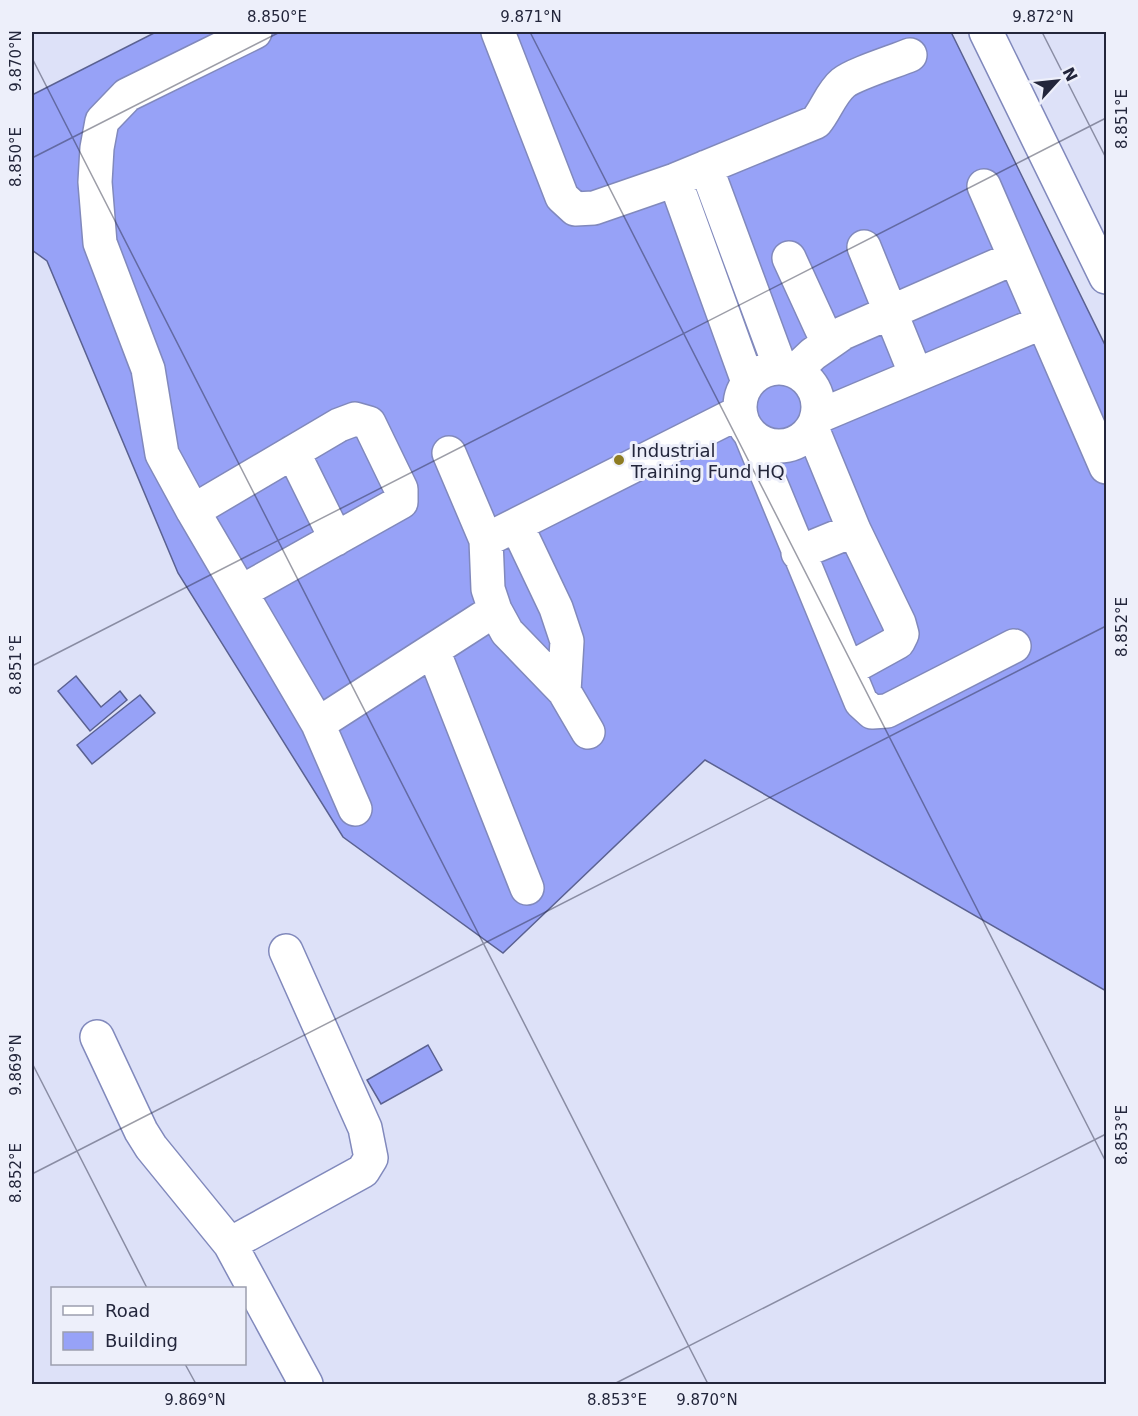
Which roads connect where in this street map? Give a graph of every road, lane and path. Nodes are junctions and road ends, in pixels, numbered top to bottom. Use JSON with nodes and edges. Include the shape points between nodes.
{"nodes":[{"id":1,"x":255,"y":32,"type":"edge"},
{"id":2,"x":498,"y":32,"type":"edge"},
{"id":3,"x":986,"y":32,"type":"edge"},
{"id":4,"x":910,"y":55,"type":"dead end"},
{"id":5,"x":706,"y":167,"type":"junction"},
{"id":6,"x":675,"y":180,"type":"junction"},
{"id":7,"x":984,"y":186,"type":"dead end"},
{"id":8,"x":864,"y":247,"type":"dead end"},
{"id":9,"x":789,"y":258,"type":"dead end"},
{"id":10,"x":1014,"y":258,"type":"junction"},
{"id":11,"x":1107,"y":277,"type":"edge"},
{"id":12,"x":890,"y":312,"type":"junction"},
{"id":13,"x":1042,"y":322,"type":"junction"},
{"id":14,"x":828,"y":343,"type":"junction"},
{"id":15,"x":787,"y":369,"type":"junction"},
{"id":16,"x":916,"y":375,"type":"junction"},
{"id":17,"x":746,"y":409,"type":"junction"},
{"id":18,"x":815,"y":422,"type":"junction"},
{"id":19,"x":293,"y":452,"type":"junction"},
{"id":20,"x":449,"y":453,"type":"dead end"},
{"id":21,"x":1107,"y":467,"type":"edge"},
{"id":22,"x":193,"y":512,"type":"junction"},
{"id":23,"x":517,"y":526,"type":"junction"},
{"id":24,"x":854,"y":530,"type":"junction"},
{"id":25,"x":336,"y":539,"type":"junction"},
{"id":26,"x":486,"y":540,"type":"junction"},
{"id":27,"x":798,"y":553,"type":"junction"},
{"id":28,"x":240,"y":592,"type":"junction"},
{"id":29,"x":495,"y":610,"type":"junction"},
{"id":30,"x":1014,"y":646,"type":"dead end"},
{"id":31,"x":434,"y":650,"type":"junction"},
{"id":32,"x":849,"y":669,"type":"junction"},
{"id":33,"x":564,"y":692,"type":"junction"},
{"id":34,"x":318,"y":724,"type":"junction"},
{"id":35,"x":588,"y":732,"type":"dead end"},
{"id":36,"x":355,"y":809,"type":"dead end"},
{"id":37,"x":527,"y":888,"type":"dead end"},
{"id":38,"x":286,"y":951,"type":"dead end"},
{"id":39,"x":97,"y":1037,"type":"dead end"},
{"id":40,"x":230,"y":1244,"type":"junction"},
{"id":41,"x":306,"y":1384,"type":"edge"}],
"edges":[{"from":1,"to":22,"type":"street","via":[[127,94],[102,121],[97,148],[99,243],[147,369],[162,454]]},
{"from":2,"to":6,"type":"street","via":[[562,197],[575,209],[594,208]]},
{"from":3,"to":11,"type":"street"},
{"from":4,"to":5,"type":"street","via":[[844,82],[816,122]]},
{"from":5,"to":6,"type":"street"},
{"from":5,"to":15,"type":"street"},
{"from":6,"to":17,"type":"street"},
{"from":7,"to":10,"type":"street"},
{"from":8,"to":12,"type":"street"},
{"from":9,"to":14,"type":"street"},
{"from":10,"to":12,"type":"street"},
{"from":10,"to":13,"type":"street"},
{"from":12,"to":14,"type":"street"},
{"from":12,"to":16,"type":"street"},
{"from":13,"to":16,"type":"street"},
{"from":13,"to":21,"type":"street"},
{"from":14,"to":15,"type":"street"},
{"from":15,"to":17,"type":"street","via":[[762,371]]},
{"from":15,"to":18,"type":"street","via":[[810,382],[818,398]]},
{"from":16,"to":18,"type":"street"},
{"from":17,"to":18,"type":"street","via":[[759,440],[771,445],[794,443]]},
{"from":17,"to":23,"type":"street"},
{"from":17,"to":27,"type":"street"},
{"from":18,"to":24,"type":"street"},
{"from":19,"to":22,"type":"street"},
{"from":19,"to":25,"type":"street"},
{"from":19,"to":25,"type":"street","via":[[339,425],[356,419],[369,423],[401,489],[401,502]]},
{"from":20,"to":26,"type":"street"},
{"from":22,"to":28,"type":"street"},
{"from":23,"to":26,"type":"street"},
{"from":23,"to":33,"type":"street","via":[[556,608],[567,641]]},
{"from":24,"to":27,"type":"street"},
{"from":24,"to":32,"type":"street","via":[[902,634],[898,642]]},
{"from":25,"to":28,"type":"street"},
{"from":26,"to":29,"type":"street","via":[[488,589]]},
{"from":27,"to":32,"type":"street"},
{"from":28,"to":34,"type":"street"},
{"from":29,"to":31,"type":"street"},
{"from":29,"to":33,"type":"street","via":[[507,632]]},
{"from":30,"to":32,"type":"street","via":[[887,711],[872,712],[861,702]]},
{"from":31,"to":34,"type":"street"},
{"from":31,"to":37,"type":"street"},
{"from":33,"to":35,"type":"street"},
{"from":34,"to":36,"type":"street"},
{"from":38,"to":40,"type":"street","via":[[365,1128],[371,1158],[363,1171]]},
{"from":39,"to":40,"type":"street","via":[[151,1147]]},
{"from":40,"to":41,"type":"street"}]}
